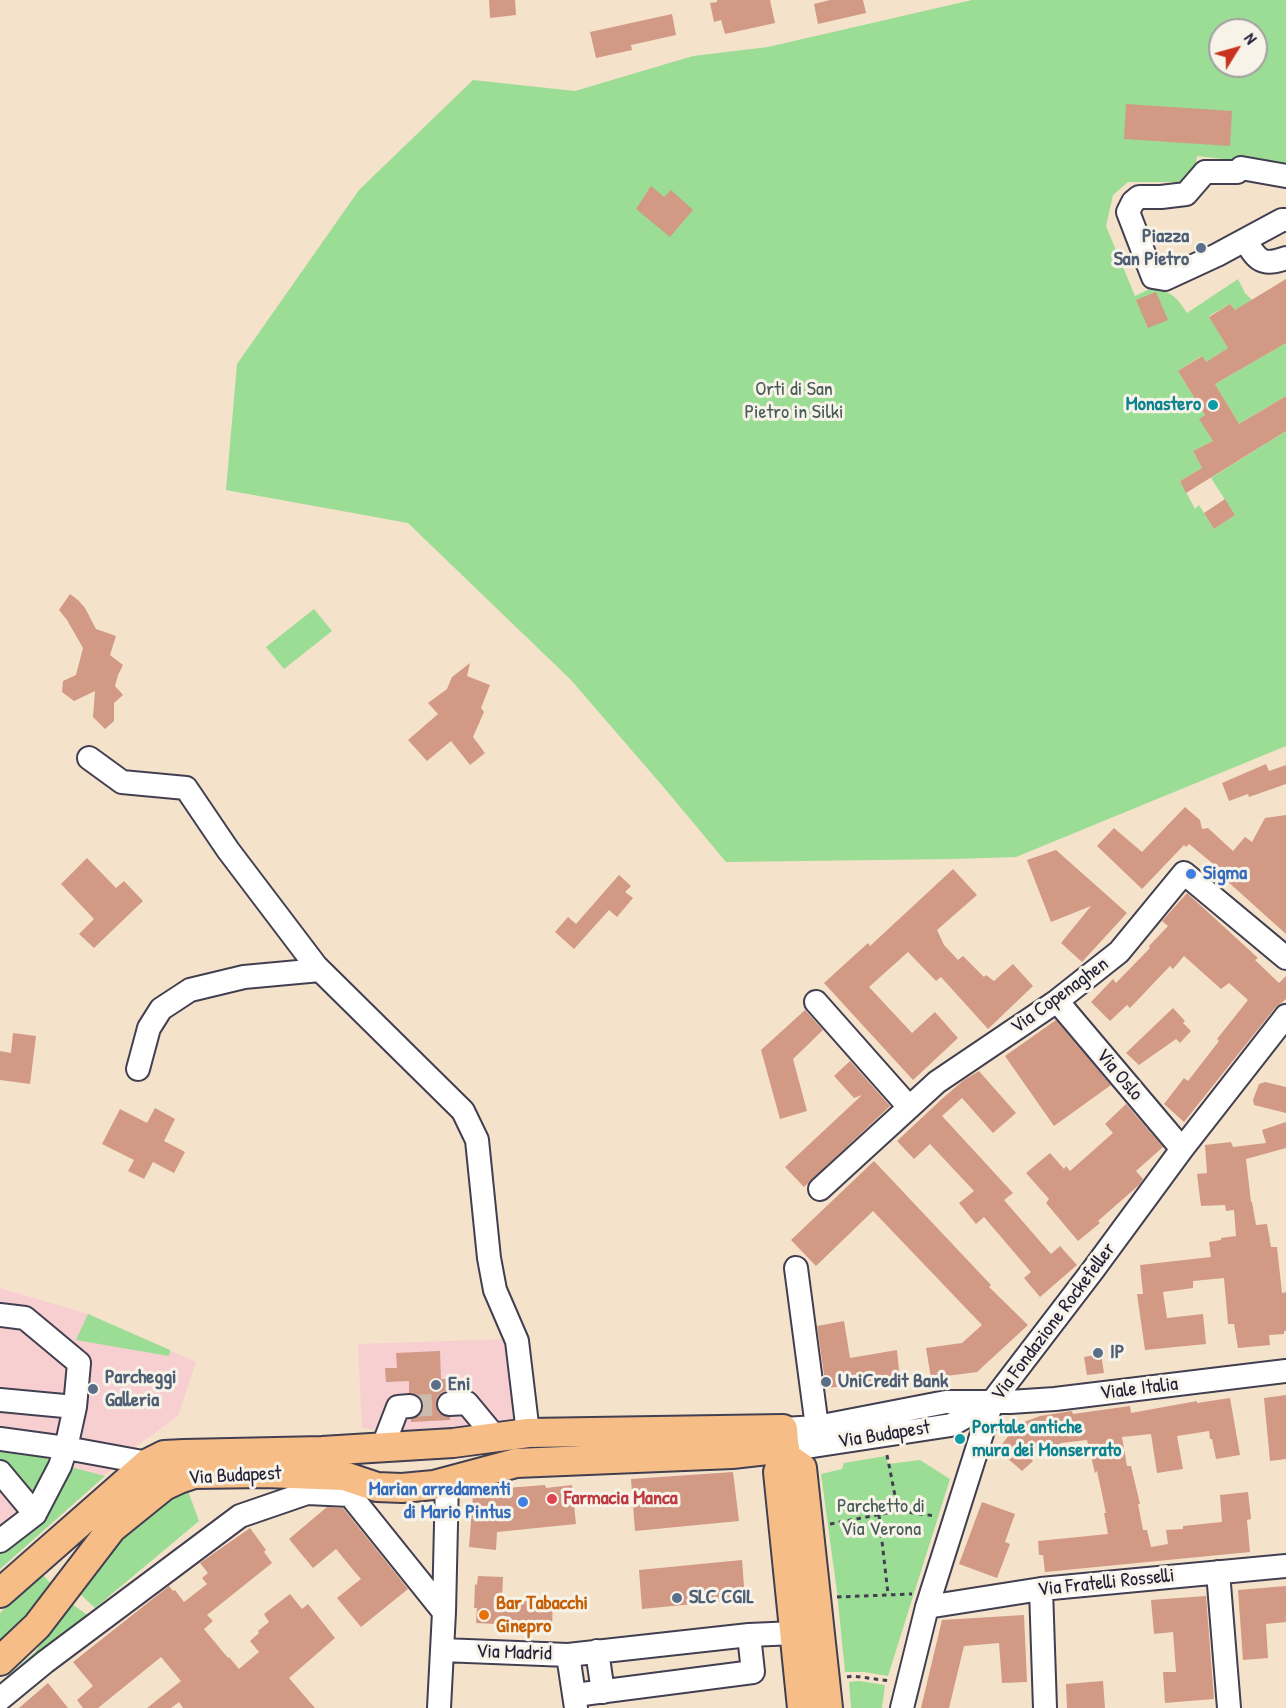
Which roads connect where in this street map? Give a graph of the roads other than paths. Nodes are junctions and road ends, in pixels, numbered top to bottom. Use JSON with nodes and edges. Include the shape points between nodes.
{"nodes":[{"id":1,"x":1286,"y":176,"type":"edge"},
{"id":2,"x":1286,"y":220,"type":"edge"},
{"id":3,"x":1245,"y":240,"type":"junction"},
{"id":4,"x":1286,"y":258,"type":"edge"},
{"id":5,"x":89,"y":758,"type":"dead end"},
{"id":6,"x":1286,"y":958,"type":"edge"},
{"id":7,"x":320,"y":970,"type":"junction"},
{"id":8,"x":1057,"y":1001,"type":"junction"},
{"id":9,"x":816,"y":1002,"type":"dead end"},
{"id":10,"x":1286,"y":1016,"type":"edge"},
{"id":11,"x":138,"y":1069,"type":"dead end"},
{"id":12,"x":909,"y":1107,"type":"junction"},
{"id":13,"x":1182,"y":1149,"type":"junction"},
{"id":14,"x":820,"y":1189,"type":"dead end"},
{"id":15,"x":796,"y":1268,"type":"dead end"},
{"id":16,"x":0,"y":1315,"type":"edge"},
{"id":17,"x":1286,"y":1371,"type":"edge"},
{"id":18,"x":0,"y":1400,"type":"edge"},
{"id":19,"x":992,"y":1402,"type":"junction"},
{"id":20,"x":449,"y":1404,"type":"tunnel mouth"},
{"id":21,"x":410,"y":1406,"type":"tunnel mouth"},
{"id":22,"x":75,"y":1407,"type":"junction"},
{"id":23,"x":818,"y":1427,"type":"junction"},
{"id":24,"x":528,"y":1433,"type":"junction"},
{"id":25,"x":496,"y":1438,"type":"junction"},
{"id":26,"x":0,"y":1439,"type":"edge"},
{"id":27,"x":453,"y":1443,"type":"junction"},
{"id":28,"x":784,"y":1444,"type":"junction"},
{"id":29,"x":382,"y":1446,"type":"junction"},
{"id":30,"x":66,"y":1448,"type":"junction"},
{"id":31,"x":148,"y":1463,"type":"junction"},
{"id":32,"x":0,"y":1472,"type":"edge"},
{"id":33,"x":447,"y":1480,"type":"junction"},
{"id":34,"x":402,"y":1488,"type":"junction"},
{"id":35,"x":35,"y":1514,"type":"junction"},
{"id":36,"x":0,"y":1541,"type":"edge"},
{"id":37,"x":1286,"y":1566,"type":"edge"},
{"id":38,"x":1218,"y":1572,"type":"junction"},
{"id":39,"x":1041,"y":1589,"type":"junction"},
{"id":40,"x":0,"y":1593,"type":"edge"},
{"id":41,"x":923,"y":1600,"type":"junction"},
{"id":42,"x":444,"y":1612,"type":"junction"},
{"id":43,"x":795,"y":1633,"type":"junction"},
{"id":44,"x":749,"y":1635,"type":"junction"},
{"id":45,"x":442,"y":1650,"type":"junction"},
{"id":46,"x":597,"y":1651,"type":"junction"},
{"id":47,"x":568,"y":1654,"type":"junction"},
{"id":48,"x":0,"y":1661,"type":"edge"},
{"id":49,"x":603,"y":1692,"type":"junction"},
{"id":50,"x":0,"y":1699,"type":"edge"},
{"id":51,"x":576,"y":1702,"type":"edge"},
{"id":52,"x":439,"y":1708,"type":"edge"},
{"id":53,"x":802,"y":1708,"type":"edge"},
{"id":54,"x":828,"y":1708,"type":"edge"},
{"id":55,"x":902,"y":1708,"type":"edge"},
{"id":56,"x":1045,"y":1708,"type":"edge"},
{"id":57,"x":1229,"y":1708,"type":"edge"}],
"edges":[{"from":1,"to":3,"type":"street","via":[[1241,168],[1238,172],[1205,172],[1186,194],[1140,196],[1128,212],[1153,277],[1165,279]]},
{"from":2,"to":3,"type":"street"},
{"from":3,"to":4,"type":"street","via":[[1258,259],[1276,262]]},
{"from":5,"to":7,"type":"street","via":[[122,782],[186,788]]},
{"from":6,"to":8,"type":"street","name":"Via Copenaghen","via":[[1184,873],[1119,952]]},
{"from":7,"to":11,"type":"street","via":[[244,977],[190,990],[161,1009],[149,1028]]},
{"from":7,"to":24,"type":"street","via":[[463,1111],[477,1140],[489,1258],[495,1290],[517,1341]]},
{"from":8,"to":12,"type":"street","name":"Via Copenaghen","via":[[936,1082]]},
{"from":8,"to":13,"type":"street","name":"Via Oslo"},
{"from":9,"to":12,"type":"street"},
{"from":10,"to":13,"type":"street","name":"Via Fondazione Rockefeller"},
{"from":12,"to":14,"type":"street","name":"Via Copenaghen"},
{"from":13,"to":19,"type":"street","name":"Via Fondazione Rockefeller"},
{"from":15,"to":23,"type":"street"},
{"from":16,"to":22,"type":"street","via":[[25,1318],[79,1363]]},
{"from":17,"to":19,"type":"street","name":"Viale Italia","via":[[1055,1399]]},
{"from":18,"to":22,"type":"street"},
{"from":19,"to":23,"type":"street","name":"Via Budapest","via":[[946,1402]]},
{"from":19,"to":28,"type":"street","name":"Via Budapest","via":[[951,1425],[813,1446]]},
{"from":19,"to":41,"type":"street","name":"Via Fondazione Rockefeller"},
{"from":20,"to":25,"type":"street","via":[[467,1403]]},
{"from":21,"to":29,"type":"street","via":[[398,1407]]},
{"from":22,"to":30,"type":"street"},
{"from":23,"to":28,"type":"street","name":"Via Budapest"},
{"from":24,"to":25,"type":"main road","name":"Via Budapest"},
{"from":24,"to":28,"type":"main road","name":"Via Budapest"},
{"from":25,"to":27,"type":"main road","name":"Via Budapest"},
{"from":26,"to":30,"type":"street"},
{"from":27,"to":29,"type":"main road","name":"Via Budapest"},
{"from":27,"to":33,"type":"main road","via":[[455,1470]]},
{"from":28,"to":33,"type":"main road","name":"Via Budapest","via":[[732,1454],[516,1463]]},
{"from":28,"to":43,"type":"main road","via":[[778,1472]]},
{"from":28,"to":54,"type":"main road","via":[[802,1468]]},
{"from":29,"to":31,"type":"main road","name":"Via Budapest","via":[[164,1455]]},
{"from":29,"to":34,"type":"main road","via":[[387,1476]]},
{"from":30,"to":31,"type":"street"},
{"from":30,"to":35,"type":"street"},
{"from":31,"to":40,"type":"main road","name":"Via Budapest"},
{"from":32,"to":35,"type":"street"},
{"from":33,"to":34,"type":"main road","name":"Via Budapest"},
{"from":33,"to":42,"type":"street"},
{"from":34,"to":48,"type":"main road","name":"Via Budapest","via":[[377,1487],[344,1476],[299,1474],[194,1474],[179,1479],[164,1486],[112,1528],[37,1626]]},
{"from":35,"to":36,"type":"street"},
{"from":37,"to":38,"type":"street","name":"Via Fratelli Rosselli"},
{"from":38,"to":39,"type":"street","name":"Via Fratelli Rosselli"},
{"from":38,"to":57,"type":"street"},
{"from":39,"to":41,"type":"street","name":"Via Fratelli Rosselli"},
{"from":39,"to":56,"type":"street"},
{"from":41,"to":55,"type":"street","name":"Via Fondazione Rockefeller"},
{"from":42,"to":45,"type":"street"},
{"from":42,"to":50,"type":"street","name":"Via Budapest","via":[[350,1495],[307,1493],[240,1516]]},
{"from":43,"to":44,"type":"street"},
{"from":43,"to":53,"type":"main road"},
{"from":44,"to":46,"type":"street"},
{"from":44,"to":49,"type":"street","via":[[753,1672]]},
{"from":45,"to":47,"type":"street","name":"Via Madrid"},
{"from":45,"to":52,"type":"street"},
{"from":46,"to":47,"type":"street"},
{"from":46,"to":49,"type":"street"},
{"from":47,"to":51,"type":"street","name":"Via Madrid"},
{"from":49,"to":51,"type":"street"}]}
